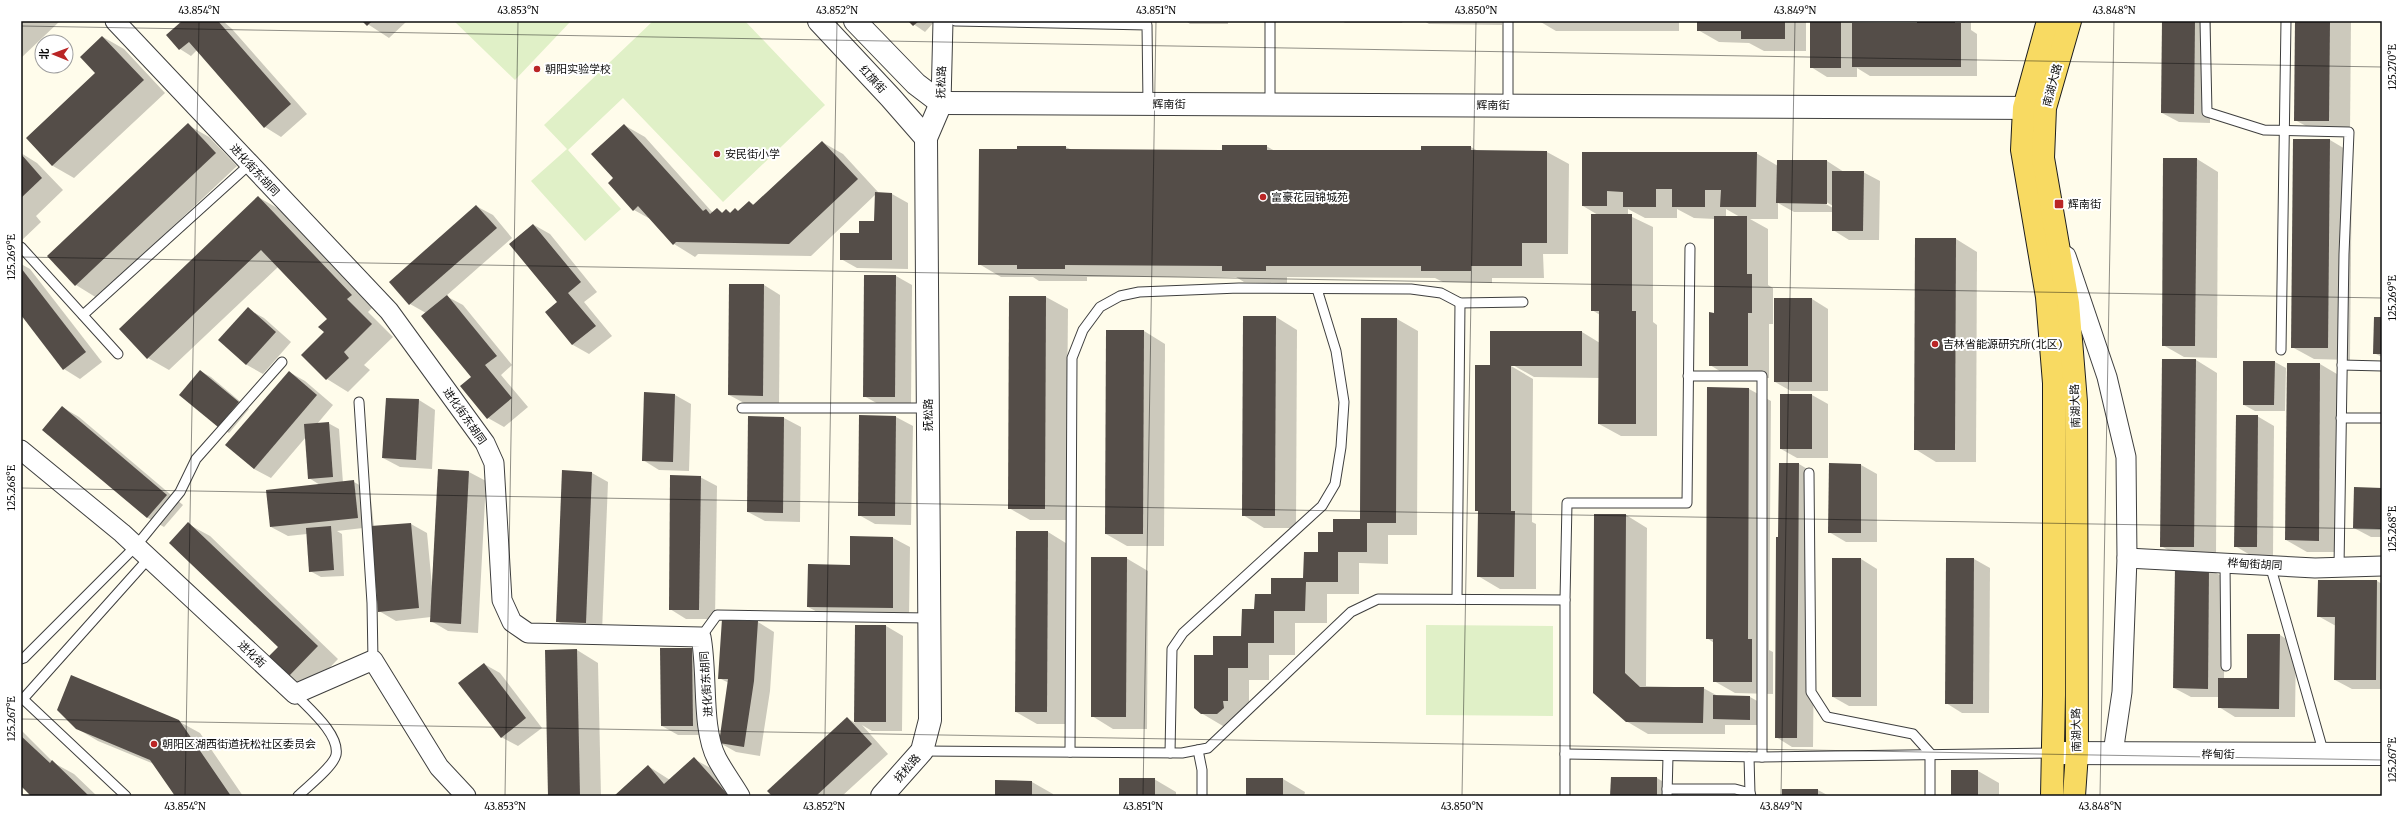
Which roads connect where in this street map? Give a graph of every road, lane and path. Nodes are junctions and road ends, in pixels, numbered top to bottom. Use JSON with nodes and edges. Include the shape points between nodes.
{"nodes":[{"id":1,"x":115,"y":21,"type":"edge"},
{"id":2,"x":819,"y":21,"type":"edge"},
{"id":3,"x":854,"y":21,"type":"edge"},
{"id":4,"x":943,"y":21,"type":"edge"},
{"id":5,"x":955,"y":21,"type":"edge"},
{"id":6,"x":1270,"y":21,"type":"edge"},
{"id":7,"x":1508,"y":21,"type":"edge"},
{"id":8,"x":2048,"y":21,"type":"edge"},
{"id":9,"x":2070,"y":21,"type":"edge"},
{"id":10,"x":2204,"y":21,"type":"edge"},
{"id":11,"x":2286,"y":21,"type":"edge"},
{"id":12,"x":1147,"y":23,"type":"edge"},
{"id":13,"x":941,"y":103,"type":"junction"},
{"id":14,"x":1148,"y":104,"type":"junction"},
{"id":15,"x":1270,"y":105,"type":"junction"},
{"id":16,"x":1508,"y":105,"type":"junction"},
{"id":17,"x":2035,"y":108,"type":"junction"},
{"id":18,"x":2284,"y":130,"type":"junction"},
{"id":19,"x":926,"y":138,"type":"junction"},
{"id":20,"x":250,"y":164,"type":"junction"},
{"id":21,"x":2053,"y":221,"type":"junction"},
{"id":22,"x":21,"y":246,"type":"edge"},
{"id":23,"x":1690,"y":248,"type":"dead end"},
{"id":24,"x":1317,"y":289,"type":"junction"},
{"id":25,"x":1523,"y":302,"type":"dead end"},
{"id":26,"x":1460,"y":303,"type":"junction"},
{"id":27,"x":84,"y":314,"type":"junction"},
{"id":28,"x":2281,"y":350,"type":"dead end"},
{"id":29,"x":118,"y":354,"type":"dead end"},
{"id":30,"x":282,"y":362,"type":"dead end"},
{"id":31,"x":2342,"y":365,"type":"junction"},
{"id":32,"x":2382,"y":366,"type":"edge"},
{"id":33,"x":1688,"y":376,"type":"junction"},
{"id":34,"x":359,"y":402,"type":"dead end"},
{"id":35,"x":742,"y":408,"type":"dead end"},
{"id":36,"x":928,"y":408,"type":"junction"},
{"id":37,"x":2341,"y":418,"type":"junction"},
{"id":38,"x":2382,"y":418,"type":"edge"},
{"id":39,"x":21,"y":450,"type":"edge"},
{"id":40,"x":1809,"y":473,"type":"dead end"},
{"id":41,"x":142,"y":552,"type":"junction"},
{"id":42,"x":2127,"y":558,"type":"junction"},
{"id":43,"x":2225,"y":563,"type":"junction"},
{"id":44,"x":2270,"y":565,"type":"junction"},
{"id":45,"x":2382,"y":566,"type":"edge"},
{"id":46,"x":2339,"y":567,"type":"junction"},
{"id":47,"x":1457,"y":599,"type":"junction"},
{"id":48,"x":1565,"y":600,"type":"junction"},
{"id":49,"x":929,"y":618,"type":"junction"},
{"id":50,"x":701,"y":637,"type":"junction"},
{"id":51,"x":21,"y":659,"type":"edge"},
{"id":52,"x":373,"y":660,"type":"junction"},
{"id":53,"x":2226,"y":666,"type":"dead end"},
{"id":54,"x":295,"y":694,"type":"junction"},
{"id":55,"x":1198,"y":750,"type":"junction"},
{"id":56,"x":922,"y":751,"type":"junction"},
{"id":57,"x":1070,"y":752,"type":"junction"},
{"id":58,"x":1170,"y":753,"type":"junction"},
{"id":59,"x":1930,"y":753,"type":"junction"},
{"id":60,"x":2054,"y":753,"type":"junction"},
{"id":61,"x":2077,"y":753,"type":"junction"},
{"id":62,"x":2113,"y":753,"type":"junction"},
{"id":63,"x":1565,"y":754,"type":"junction"},
{"id":64,"x":2324,"y":754,"type":"junction"},
{"id":65,"x":2382,"y":754,"type":"edge"},
{"id":66,"x":1668,"y":756,"type":"junction"},
{"id":67,"x":1749,"y":757,"type":"junction"},
{"id":68,"x":1762,"y":757,"type":"junction"},
{"id":69,"x":1667,"y":792,"type":"edge"},
{"id":70,"x":1750,"y":795,"type":"edge"},
{"id":71,"x":126,"y":796,"type":"edge"},
{"id":72,"x":298,"y":796,"type":"edge"},
{"id":73,"x":466,"y":796,"type":"edge"},
{"id":74,"x":740,"y":796,"type":"edge"},
{"id":75,"x":882,"y":796,"type":"edge"},
{"id":76,"x":1202,"y":796,"type":"edge"},
{"id":77,"x":1565,"y":796,"type":"edge"},
{"id":78,"x":1930,"y":796,"type":"edge"},
{"id":79,"x":2052,"y":796,"type":"edge"},
{"id":80,"x":2074,"y":796,"type":"edge"}],
"edges":[{"from":1,"to":20,"type":"street","name":"进化街东胡同"},
{"from":2,"to":19,"type":"street","name":"红旗街"},
{"from":3,"to":13,"type":"street","via":[[916,84]]},
{"from":4,"to":13,"type":"street","name":"抚松路"},
{"from":5,"to":12,"type":"lane"},
{"from":6,"to":15,"type":"lane"},
{"from":7,"to":16,"type":"lane"},
{"from":8,"to":17,"type":"main road","name":"南湖大路"},
{"from":9,"to":17,"type":"main road","name":"南湖大路"},
{"from":10,"to":18,"type":"lane","via":[[2207,112],[2264,130]]},
{"from":11,"to":18,"type":"lane"},
{"from":12,"to":14,"type":"lane"},
{"from":13,"to":14,"type":"street","name":"辉南街"},
{"from":13,"to":19,"type":"street","name":"抚松路"},
{"from":14,"to":15,"type":"street","name":"辉南街"},
{"from":15,"to":16,"type":"street","name":"辉南街"},
{"from":16,"to":17,"type":"street","name":"辉南街"},
{"from":17,"to":21,"type":"main road","name":"南湖大路"},
{"from":17,"to":60,"type":"main road","name":"南湖大路","via":[[2022,150],[2046,297],[2054,383]]},
{"from":18,"to":28,"type":"lane"},
{"from":18,"to":31,"type":"lane","via":[[2349,132]]},
{"from":19,"to":36,"type":"street","name":"抚松路"},
{"from":20,"to":27,"type":"lane"},
{"from":20,"to":50,"type":"street","name":"进化街东胡同","via":[[389,311],[485,443],[494,463],[502,600],[512,622],[528,633]]},
{"from":21,"to":42,"type":"street","via":[[2107,377],[2126,457]]},
{"from":21,"to":61,"type":"main road","name":"南湖大路","via":[[2068,303],[2076,402]]},
{"from":22,"to":27,"type":"lane"},
{"from":23,"to":33,"type":"lane"},
{"from":24,"to":26,"type":"lane","via":[[1411,290],[1441,293]]},
{"from":24,"to":57,"type":"lane","via":[[1239,288],[1139,292],[1120,296],[1100,307],[1083,330],[1072,358]]},
{"from":24,"to":58,"type":"lane","via":[[1336,351],[1344,402],[1342,447],[1335,484],[1322,506],[1183,633],[1172,649]]},
{"from":25,"to":26,"type":"lane"},
{"from":26,"to":47,"type":"lane"},
{"from":27,"to":29,"type":"lane"},
{"from":30,"to":41,"type":"lane","via":[[196,459],[180,492]]},
{"from":31,"to":32,"type":"lane"},
{"from":31,"to":37,"type":"lane"},
{"from":33,"to":48,"type":"lane","via":[[1687,503],[1567,503]]},
{"from":33,"to":68,"type":"lane","via":[[1762,376]]},
{"from":34,"to":52,"type":"lane","via":[[372,603]]},
{"from":35,"to":36,"type":"lane"},
{"from":36,"to":49,"type":"street","name":"抚松路"},
{"from":37,"to":38,"type":"lane"},
{"from":37,"to":46,"type":"lane"},
{"from":39,"to":41,"type":"street","name":"进化街"},
{"from":40,"to":59,"type":"lane","via":[[1811,692],[1827,717],[1914,734]]},
{"from":41,"to":51,"type":"lane"},
{"from":41,"to":54,"type":"street","name":"进化街"},
{"from":41,"to":71,"type":"lane","via":[[23,699]]},
{"from":42,"to":43,"type":"street","name":"桦甸街胡同"},
{"from":42,"to":62,"type":"street","via":[[2122,692]]},
{"from":43,"to":44,"type":"street","name":"桦甸街胡同"},
{"from":43,"to":53,"type":"lane"},
{"from":44,"to":46,"type":"street","name":"桦甸街胡同"},
{"from":44,"to":64,"type":"lane"},
{"from":45,"to":46,"type":"street","name":"桦甸街胡同"},
{"from":47,"to":48,"type":"lane"},
{"from":47,"to":55,"type":"lane","via":[[1378,599],[1351,612],[1208,748]]},
{"from":48,"to":63,"type":"lane"},
{"from":49,"to":50,"type":"lane","via":[[716,614]]},
{"from":49,"to":56,"type":"street","name":"抚松路","via":[[930,720]]},
{"from":50,"to":74,"type":"street","name":"进化街东胡同","via":[[706,660],[709,733],[717,759]]},
{"from":52,"to":54,"type":"street"},
{"from":52,"to":73,"type":"street","via":[[439,767]]},
{"from":54,"to":72,"type":"lane","via":[[334,740],[336,755]]},
{"from":55,"to":58,"type":"lane"},
{"from":55,"to":76,"type":"lane","via":[[1202,770]]},
{"from":56,"to":57,"type":"lane"},
{"from":56,"to":75,"type":"street","name":"抚松路"},
{"from":57,"to":58,"type":"lane"},
{"from":59,"to":60,"type":"lane"},
{"from":59,"to":68,"type":"lane"},
{"from":59,"to":78,"type":"lane"},
{"from":60,"to":61,"type":"street","name":"桦甸街"},
{"from":60,"to":79,"type":"main road","name":"南湖大路"},
{"from":61,"to":62,"type":"street","name":"桦甸街"},
{"from":61,"to":80,"type":"main road","name":"南湖大路"},
{"from":62,"to":64,"type":"street","name":"桦甸街"},
{"from":63,"to":66,"type":"lane"},
{"from":63,"to":77,"type":"lane"},
{"from":64,"to":65,"type":"street","name":"桦甸街"},
{"from":66,"to":67,"type":"lane"},
{"from":66,"to":69,"type":"lane"},
{"from":67,"to":68,"type":"lane"},
{"from":67,"to":70,"type":"lane"},
{"from":69,"to":70,"type":"lane","via":[[1735,789]]}]}
